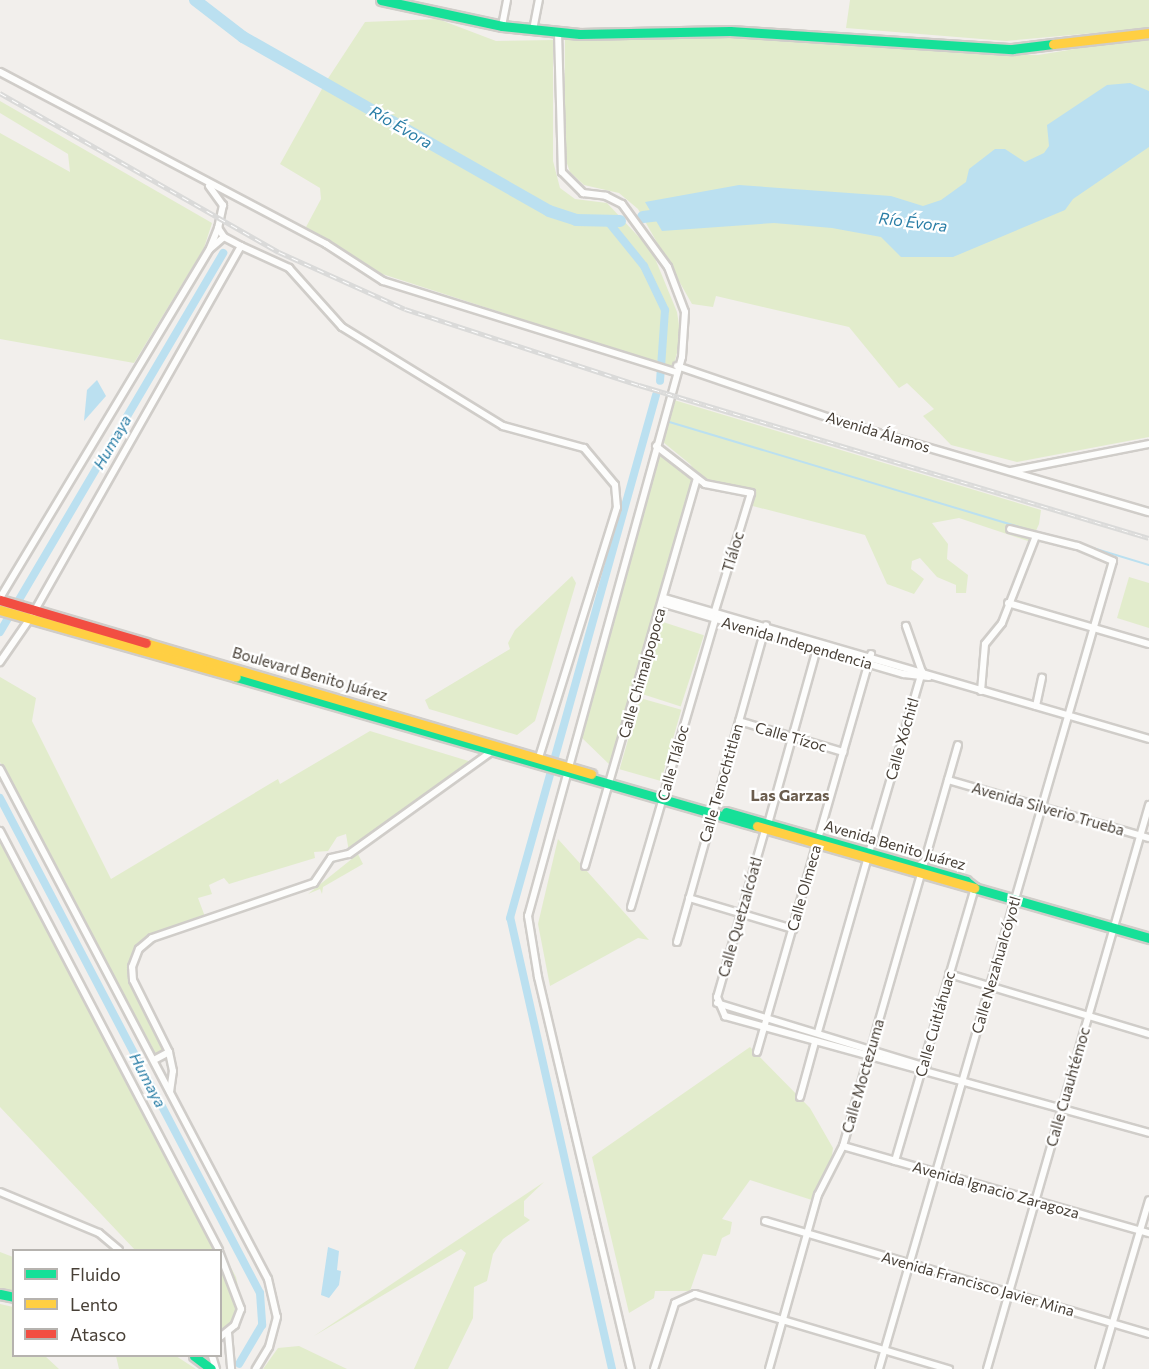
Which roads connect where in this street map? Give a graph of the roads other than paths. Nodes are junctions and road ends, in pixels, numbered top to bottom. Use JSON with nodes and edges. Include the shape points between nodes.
{"nodes":[{"id":1,"x":507,"y":0,"type":"edge"},
{"id":2,"x":539,"y":0,"type":"edge"},
{"id":3,"x":387,"y":1,"type":"edge"},
{"id":4,"x":502,"y":26,"type":"junction"},
{"id":5,"x":533,"y":30,"type":"junction"},
{"id":6,"x":558,"y":32,"type":"junction"},
{"id":7,"x":1149,"y":33,"type":"edge"},
{"id":8,"x":0,"y":72,"type":"edge"},
{"id":9,"x":207,"y":183,"type":"junction"},
{"id":10,"x":218,"y":228,"type":"junction"},
{"id":11,"x":224,"y":237,"type":"junction"},
{"id":12,"x":241,"y":246,"type":"junction"},
{"id":13,"x":210,"y":249,"type":"junction"},
{"id":14,"x":676,"y":369,"type":"junction"},
{"id":15,"x":1149,"y":444,"type":"edge"},
{"id":16,"x":656,"y":446,"type":"junction"},
{"id":17,"x":1007,"y":472,"type":"junction"},
{"id":18,"x":697,"y":479,"type":"junction"},
{"id":19,"x":1149,"y":512,"type":"edge"},
{"id":20,"x":1010,"y":529,"type":"dead end"},
{"id":21,"x":1036,"y":536,"type":"junction"},
{"id":22,"x":663,"y":600,"type":"junction"},
{"id":23,"x":1,"y":602,"type":"edge"},
{"id":24,"x":1008,"y":603,"type":"junction"},
{"id":25,"x":715,"y":611,"type":"junction"},
{"id":26,"x":28,"y":612,"type":"junction"},
{"id":27,"x":715,"y":619,"type":"junction"},
{"id":28,"x":766,"y":625,"type":"junction"},
{"id":29,"x":906,"y":626,"type":"dead end"},
{"id":30,"x":1093,"y":628,"type":"junction"},
{"id":31,"x":764,"y":633,"type":"junction"},
{"id":32,"x":1149,"y":644,"type":"edge"},
{"id":33,"x":818,"y":649,"type":"junction"},
{"id":34,"x":871,"y":654,"type":"junction"},
{"id":35,"x":0,"y":662,"type":"edge"},
{"id":36,"x":868,"y":664,"type":"junction"},
{"id":37,"x":921,"y":674,"type":"junction"},
{"id":38,"x":1042,"y":678,"type":"dead end"},
{"id":39,"x":981,"y":691,"type":"junction"},
{"id":40,"x":1036,"y":706,"type":"junction"},
{"id":41,"x":1068,"y":715,"type":"junction"},
{"id":42,"x":739,"y":721,"type":"junction"},
{"id":43,"x":793,"y":737,"type":"junction"},
{"id":44,"x":1149,"y":739,"type":"edge"},
{"id":45,"x":958,"y":745,"type":"dead end"},
{"id":46,"x":491,"y":752,"type":"junction"},
{"id":47,"x":843,"y":752,"type":"junction"},
{"id":48,"x":540,"y":763,"type":"junction"},
{"id":49,"x":0,"y":769,"type":"edge"},
{"id":50,"x":563,"y":770,"type":"junction"},
{"id":51,"x":948,"y":780,"type":"junction"},
{"id":52,"x":610,"y":782,"type":"junction"},
{"id":53,"x":663,"y":797,"type":"junction"},
{"id":54,"x":1149,"y":805,"type":"edge"},
{"id":55,"x":1041,"y":807,"type":"junction"},
{"id":56,"x":713,"y":812,"type":"junction"},
{"id":57,"x":766,"y":827,"type":"junction"},
{"id":58,"x":0,"y":831,"type":"edge"},
{"id":59,"x":1140,"y":835,"type":"junction"},
{"id":60,"x":1149,"y":838,"type":"edge"},
{"id":61,"x":817,"y":842,"type":"junction"},
{"id":62,"x":868,"y":857,"type":"junction"},
{"id":63,"x":585,"y":866,"type":"dead end"},
{"id":64,"x":922,"y":872,"type":"junction"},
{"id":65,"x":975,"y":888,"type":"junction"},
{"id":66,"x":689,"y":898,"type":"junction"},
{"id":67,"x":1015,"y":899,"type":"junction"},
{"id":68,"x":631,"y":907,"type":"dead end"},
{"id":69,"x":742,"y":914,"type":"junction"},
{"id":70,"x":1113,"y":928,"type":"junction"},
{"id":71,"x":793,"y":929,"type":"junction"},
{"id":72,"x":1149,"y":938,"type":"edge"},
{"id":73,"x":676,"y":942,"type":"dead end"},
{"id":74,"x":950,"y":974,"type":"junction"},
{"id":75,"x":989,"y":986,"type":"junction"},
{"id":76,"x":717,"y":1004,"type":"junction"},
{"id":77,"x":1088,"y":1016,"type":"junction"},
{"id":78,"x":767,"y":1017,"type":"junction"},
{"id":79,"x":764,"y":1027,"type":"junction"},
{"id":80,"x":818,"y":1032,"type":"junction"},
{"id":81,"x":1149,"y":1034,"type":"edge"},
{"id":82,"x":815,"y":1042,"type":"junction"},
{"id":83,"x":871,"y":1048,"type":"junction"},
{"id":84,"x":169,"y":1052,"type":"junction"},
{"id":85,"x":758,"y":1052,"type":"dead end"},
{"id":86,"x":868,"y":1057,"type":"junction"},
{"id":87,"x":154,"y":1060,"type":"junction"},
{"id":88,"x":922,"y":1068,"type":"junction"},
{"id":89,"x":962,"y":1080,"type":"junction"},
{"id":90,"x":170,"y":1092,"type":"junction"},
{"id":91,"x":800,"y":1097,"type":"dead end"},
{"id":92,"x":1062,"y":1108,"type":"junction"},
{"id":93,"x":1149,"y":1133,"type":"edge"},
{"id":94,"x":843,"y":1146,"type":"junction"},
{"id":95,"x":895,"y":1161,"type":"junction"},
{"id":96,"x":936,"y":1173,"type":"junction"},
{"id":97,"x":0,"y":1192,"type":"edge"},
{"id":98,"x":1149,"y":1200,"type":"edge"},
{"id":99,"x":1035,"y":1201,"type":"junction"},
{"id":100,"x":765,"y":1221,"type":"dead end"},
{"id":101,"x":1140,"y":1230,"type":"junction"},
{"id":102,"x":1149,"y":1233,"type":"edge"},
{"id":103,"x":808,"y":1234,"type":"junction"},
{"id":104,"x":116,"y":1249,"type":"edge"},
{"id":105,"x":218,"y":1249,"type":"edge"},
{"id":106,"x":222,"y":1257,"type":"edge"},
{"id":107,"x":909,"y":1264,"type":"junction"},
{"id":108,"x":1009,"y":1293,"type":"junction"},
{"id":109,"x":783,"y":1320,"type":"junction"},
{"id":110,"x":1112,"y":1323,"type":"junction"},
{"id":111,"x":228,"y":1333,"type":"junction"},
{"id":112,"x":1149,"y":1334,"type":"edge"},
{"id":113,"x":222,"y":1336,"type":"edge"},
{"id":114,"x":884,"y":1350,"type":"junction"},
{"id":115,"x":195,"y":1357,"type":"edge"},
{"id":116,"x":211,"y":1369,"type":"edge"},
{"id":117,"x":231,"y":1369,"type":"edge"},
{"id":118,"x":255,"y":1369,"type":"edge"},
{"id":119,"x":631,"y":1369,"type":"edge"},
{"id":120,"x":654,"y":1369,"type":"edge"},
{"id":121,"x":768,"y":1369,"type":"edge"},
{"id":122,"x":879,"y":1369,"type":"edge"},
{"id":123,"x":949,"y":1369,"type":"edge"},
{"id":124,"x":987,"y":1369,"type":"edge"},
{"id":125,"x":1099,"y":1369,"type":"edge"}],
"edges":[{"from":1,"to":4,"type":"street"},
{"from":2,"to":5,"type":"street"},
{"from":3,"to":4,"type":"street"},
{"from":4,"to":5,"type":"street"},
{"from":5,"to":6,"type":"street"},
{"from":6,"to":7,"type":"street","via":[[730,31],[1012,49]]},
{"from":6,"to":14,"type":"street","via":[[562,172],[583,193],[606,196],[622,204],[668,267],[685,312]]},
{"from":8,"to":9,"type":"street","name":"Avenida Álamos"},
{"from":9,"to":10,"type":"street","via":[[223,205]]},
{"from":9,"to":14,"type":"street","name":"Avenida Álamos","via":[[326,244],[383,281]]},
{"from":10,"to":11,"type":"street"},
{"from":10,"to":13,"type":"street"},
{"from":11,"to":12,"type":"street"},
{"from":11,"to":13,"type":"street"},
{"from":12,"to":26,"type":"street"},
{"from":12,"to":48,"type":"street","via":[[289,268],[342,327],[495,421],[584,448],[615,485],[617,507]]},
{"from":13,"to":23,"type":"street"},
{"from":14,"to":16,"type":"street"},
{"from":14,"to":17,"type":"street","name":"Avenida Álamos"},
{"from":15,"to":17,"type":"street"},
{"from":16,"to":18,"type":"street"},
{"from":16,"to":50,"type":"street"},
{"from":17,"to":19,"type":"street","name":"Avenida Álamos","via":[[1048,479]]},
{"from":18,"to":22,"type":"street","name":"Calle Chimalpopoca"},
{"from":18,"to":25,"type":"street","name":"Tláloc","via":[[714,487],[751,493]]},
{"from":20,"to":21,"type":"street"},
{"from":21,"to":24,"type":"street"},
{"from":21,"to":30,"type":"street","name":"Calle Nezahualcóyotl","via":[[1113,561]]},
{"from":22,"to":25,"type":"street","name":"Avenida Independencia"},
{"from":22,"to":27,"type":"street","name":"Avenida Independencia"},
{"from":22,"to":52,"type":"street","name":"Calle Chimalpopoca"},
{"from":23,"to":26,"type":"street","name":"Boulevard Benito Juárez"},
{"from":24,"to":30,"type":"street"},
{"from":24,"to":39,"type":"street","via":[[1002,623],[985,644]]},
{"from":25,"to":28,"type":"street","name":"Avenida Independencia"},
{"from":26,"to":35,"type":"street"},
{"from":26,"to":46,"type":"street","name":"Boulevard Benito Juárez"},
{"from":26,"to":48,"type":"street","name":"Boulevard Benito Juárez"},
{"from":27,"to":31,"type":"street","name":"Avenida Independencia"},
{"from":27,"to":53,"type":"street","name":"Calle Tláloc"},
{"from":28,"to":31,"type":"street","name":"Calle Tenochtitlan"},
{"from":28,"to":34,"type":"street","name":"Avenida Independencia"},
{"from":29,"to":37,"type":"street"},
{"from":30,"to":32,"type":"street"},
{"from":30,"to":41,"type":"street","name":"Calle Nezahualcóyotl"},
{"from":31,"to":33,"type":"street","name":"Avenida Independencia"},
{"from":31,"to":42,"type":"street","name":"Calle Tenochtitlan"},
{"from":33,"to":36,"type":"street","name":"Avenida Independencia"},
{"from":33,"to":43,"type":"street","name":"Calle Quetzalcóatl"},
{"from":34,"to":36,"type":"street","name":"Calle Olmeca"},
{"from":34,"to":37,"type":"street","name":"Avenida Independencia"},
{"from":36,"to":37,"type":"street","name":"Avenida Independencia"},
{"from":36,"to":47,"type":"street","name":"Calle Olmeca"},
{"from":37,"to":39,"type":"street","name":"Avenida Independencia"},
{"from":37,"to":62,"type":"street","name":"Calle Xóchitl"},
{"from":38,"to":40,"type":"street"},
{"from":39,"to":40,"type":"street","name":"Avenida Independencia"},
{"from":40,"to":41,"type":"street","name":"Avenida Independencia"},
{"from":41,"to":44,"type":"street","name":"Avenida Independencia"},
{"from":41,"to":55,"type":"street","name":"Calle Nezahualcóyotl"},
{"from":42,"to":43,"type":"street","name":"Calle Tízoc"},
{"from":42,"to":56,"type":"street","name":"Calle Tenochtitlan"},
{"from":43,"to":47,"type":"street","name":"Calle Tízoc"},
{"from":43,"to":57,"type":"street","name":"Calle Quetzalcóatl"},
{"from":45,"to":51,"type":"street","name":"Calle Moctezuma"},
{"from":46,"to":48,"type":"street","name":"Boulevard Benito Juárez"},
{"from":46,"to":84,"type":"street","via":[[349,854],[331,858],[314,883],[152,938],[139,949],[132,967],[133,980]]},
{"from":47,"to":61,"type":"street","name":"Calle Olmeca"},
{"from":48,"to":50,"type":"street","name":"Boulevard Benito Juárez"},
{"from":49,"to":87,"type":"street"},
{"from":50,"to":52,"type":"street","name":"Boulevard Benito Juárez"},
{"from":50,"to":119,"type":"street","via":[[528,924]]},
{"from":51,"to":55,"type":"street","name":"Avenida Silverio Trueba"},
{"from":51,"to":64,"type":"street","name":"Calle Moctezuma"},
{"from":52,"to":53,"type":"street","name":"Avenida Benito Juárez"},
{"from":52,"to":63,"type":"street","name":"Calle Chimalpopoca"},
{"from":53,"to":56,"type":"street","name":"Avenida Benito Juárez"},
{"from":53,"to":68,"type":"street","name":"Calle Tláloc"},
{"from":54,"to":59,"type":"street","name":"Calle Cuauhtémoc"},
{"from":55,"to":59,"type":"street","name":"Avenida Silverio Trueba"},
{"from":55,"to":67,"type":"street","name":"Calle Nezahualcóyotl"},
{"from":56,"to":57,"type":"street","name":"Avenida Benito Juárez"},
{"from":56,"to":66,"type":"street","name":"Calle Tenochtitlan"},
{"from":57,"to":61,"type":"street","name":"Avenida Benito Juárez"},
{"from":57,"to":69,"type":"street","name":"Calle Quetzalcóatl"},
{"from":58,"to":105,"type":"street"},
{"from":59,"to":60,"type":"street","name":"Avenida Silverio Trueba"},
{"from":59,"to":70,"type":"street","name":"Calle Cuauhtémoc"},
{"from":61,"to":62,"type":"street","name":"Avenida Benito Juárez"},
{"from":61,"to":71,"type":"street","name":"Calle Olmeca"},
{"from":62,"to":64,"type":"street","name":"Avenida Benito Juárez"},
{"from":62,"to":80,"type":"street","name":"Calle Xóchitl"},
{"from":64,"to":65,"type":"street","name":"Avenida Benito Juárez"},
{"from":64,"to":83,"type":"street","name":"Calle Moctezuma"},
{"from":65,"to":67,"type":"street","name":"Avenida Benito Juárez"},
{"from":65,"to":74,"type":"street","name":"Calle Cuitláhuac"},
{"from":66,"to":69,"type":"street"},
{"from":66,"to":73,"type":"street","name":"Calle Tenochtitlan"},
{"from":67,"to":70,"type":"street","name":"Avenida Benito Juárez"},
{"from":67,"to":75,"type":"street","name":"Calle Nezahualcóyotl"},
{"from":69,"to":71,"type":"street"},
{"from":69,"to":76,"type":"street","name":"Calle Quetzalcóatl"},
{"from":70,"to":72,"type":"street","name":"Avenida Benito Juárez"},
{"from":70,"to":77,"type":"street","name":"Calle Cuauhtémoc"},
{"from":71,"to":78,"type":"street","name":"Calle Olmeca"},
{"from":74,"to":75,"type":"street"},
{"from":74,"to":88,"type":"street","name":"Calle Cuitláhuac"},
{"from":75,"to":77,"type":"street"},
{"from":75,"to":89,"type":"street","name":"Calle Nezahualcóyotl"},
{"from":76,"to":78,"type":"street"},
{"from":76,"to":79,"type":"street","via":[[725,1016]]},
{"from":77,"to":81,"type":"street"},
{"from":77,"to":92,"type":"street","name":"Calle Cuauhtémoc"},
{"from":78,"to":79,"type":"street","name":"Calle Olmeca"},
{"from":78,"to":80,"type":"street"},
{"from":79,"to":82,"type":"street"},
{"from":79,"to":85,"type":"street","name":"Calle Olmeca"},
{"from":80,"to":83,"type":"street"},
{"from":82,"to":86,"type":"street"},
{"from":82,"to":91,"type":"street"},
{"from":83,"to":86,"type":"street","name":"Calle Moctezuma"},
{"from":83,"to":88,"type":"street"},
{"from":84,"to":87,"type":"street"},
{"from":84,"to":90,"type":"street","via":[[173,1071]]},
{"from":86,"to":88,"type":"street"},
{"from":86,"to":94,"type":"street","name":"Calle Moctezuma"},
{"from":87,"to":90,"type":"street"},
{"from":88,"to":89,"type":"street"},
{"from":88,"to":95,"type":"street","name":"Calle Cuitláhuac"},
{"from":89,"to":92,"type":"street"},
{"from":89,"to":96,"type":"street","name":"Calle Nezahualcóyotl"},
{"from":90,"to":118,"type":"street","via":[[258,1258],[276,1301],[274,1332]]},
{"from":92,"to":93,"type":"street"},
{"from":92,"to":99,"type":"street","name":"Calle Cuauhtémoc"},
{"from":94,"to":95,"type":"street","name":"Avenida Ignacio Zaragoza"},
{"from":94,"to":103,"type":"street","name":"Calle Moctezuma","via":[[818,1195]]},
{"from":95,"to":96,"type":"street","name":"Avenida Ignacio Zaragoza"},
{"from":96,"to":99,"type":"street","name":"Avenida Ignacio Zaragoza"},
{"from":96,"to":107,"type":"street","name":"Calle Nezahualcóyotl"},
{"from":97,"to":104,"type":"street","via":[[99,1233]]},
{"from":98,"to":101,"type":"street"},
{"from":99,"to":101,"type":"street","name":"Avenida Ignacio Zaragoza"},
{"from":99,"to":108,"type":"street","name":"Calle Cuauhtémoc"},
{"from":100,"to":103,"type":"street","name":"Avenida Francisco Javier Mina"},
{"from":101,"to":102,"type":"street","name":"Avenida Ignacio Zaragoza"},
{"from":101,"to":110,"type":"street"},
{"from":103,"to":107,"type":"street","name":"Avenida Francisco Javier Mina"},
{"from":103,"to":109,"type":"street","name":"Calle Moctezuma"},
{"from":106,"to":111,"type":"street","via":[[241,1304],[238,1319]]},
{"from":107,"to":108,"type":"street","name":"Avenida Francisco Javier Mina"},
{"from":107,"to":114,"type":"street","name":"Calle Nezahualcóyotl"},
{"from":108,"to":110,"type":"street","name":"Avenida Francisco Javier Mina"},
{"from":108,"to":124,"type":"street","name":"Calle Cuauhtémoc"},
{"from":109,"to":114,"type":"street"},
{"from":109,"to":120,"type":"street","via":[[695,1294],[675,1303]]},
{"from":109,"to":121,"type":"street","name":"Calle Moctezuma"},
{"from":110,"to":112,"type":"street","name":"Avenida Francisco Javier Mina"},
{"from":110,"to":125,"type":"street"},
{"from":111,"to":113,"type":"street"},
{"from":111,"to":117,"type":"street"},
{"from":114,"to":122,"type":"street","name":"Calle Nezahualcóyotl"},
{"from":114,"to":123,"type":"street"},
{"from":115,"to":116,"type":"street"}]}
